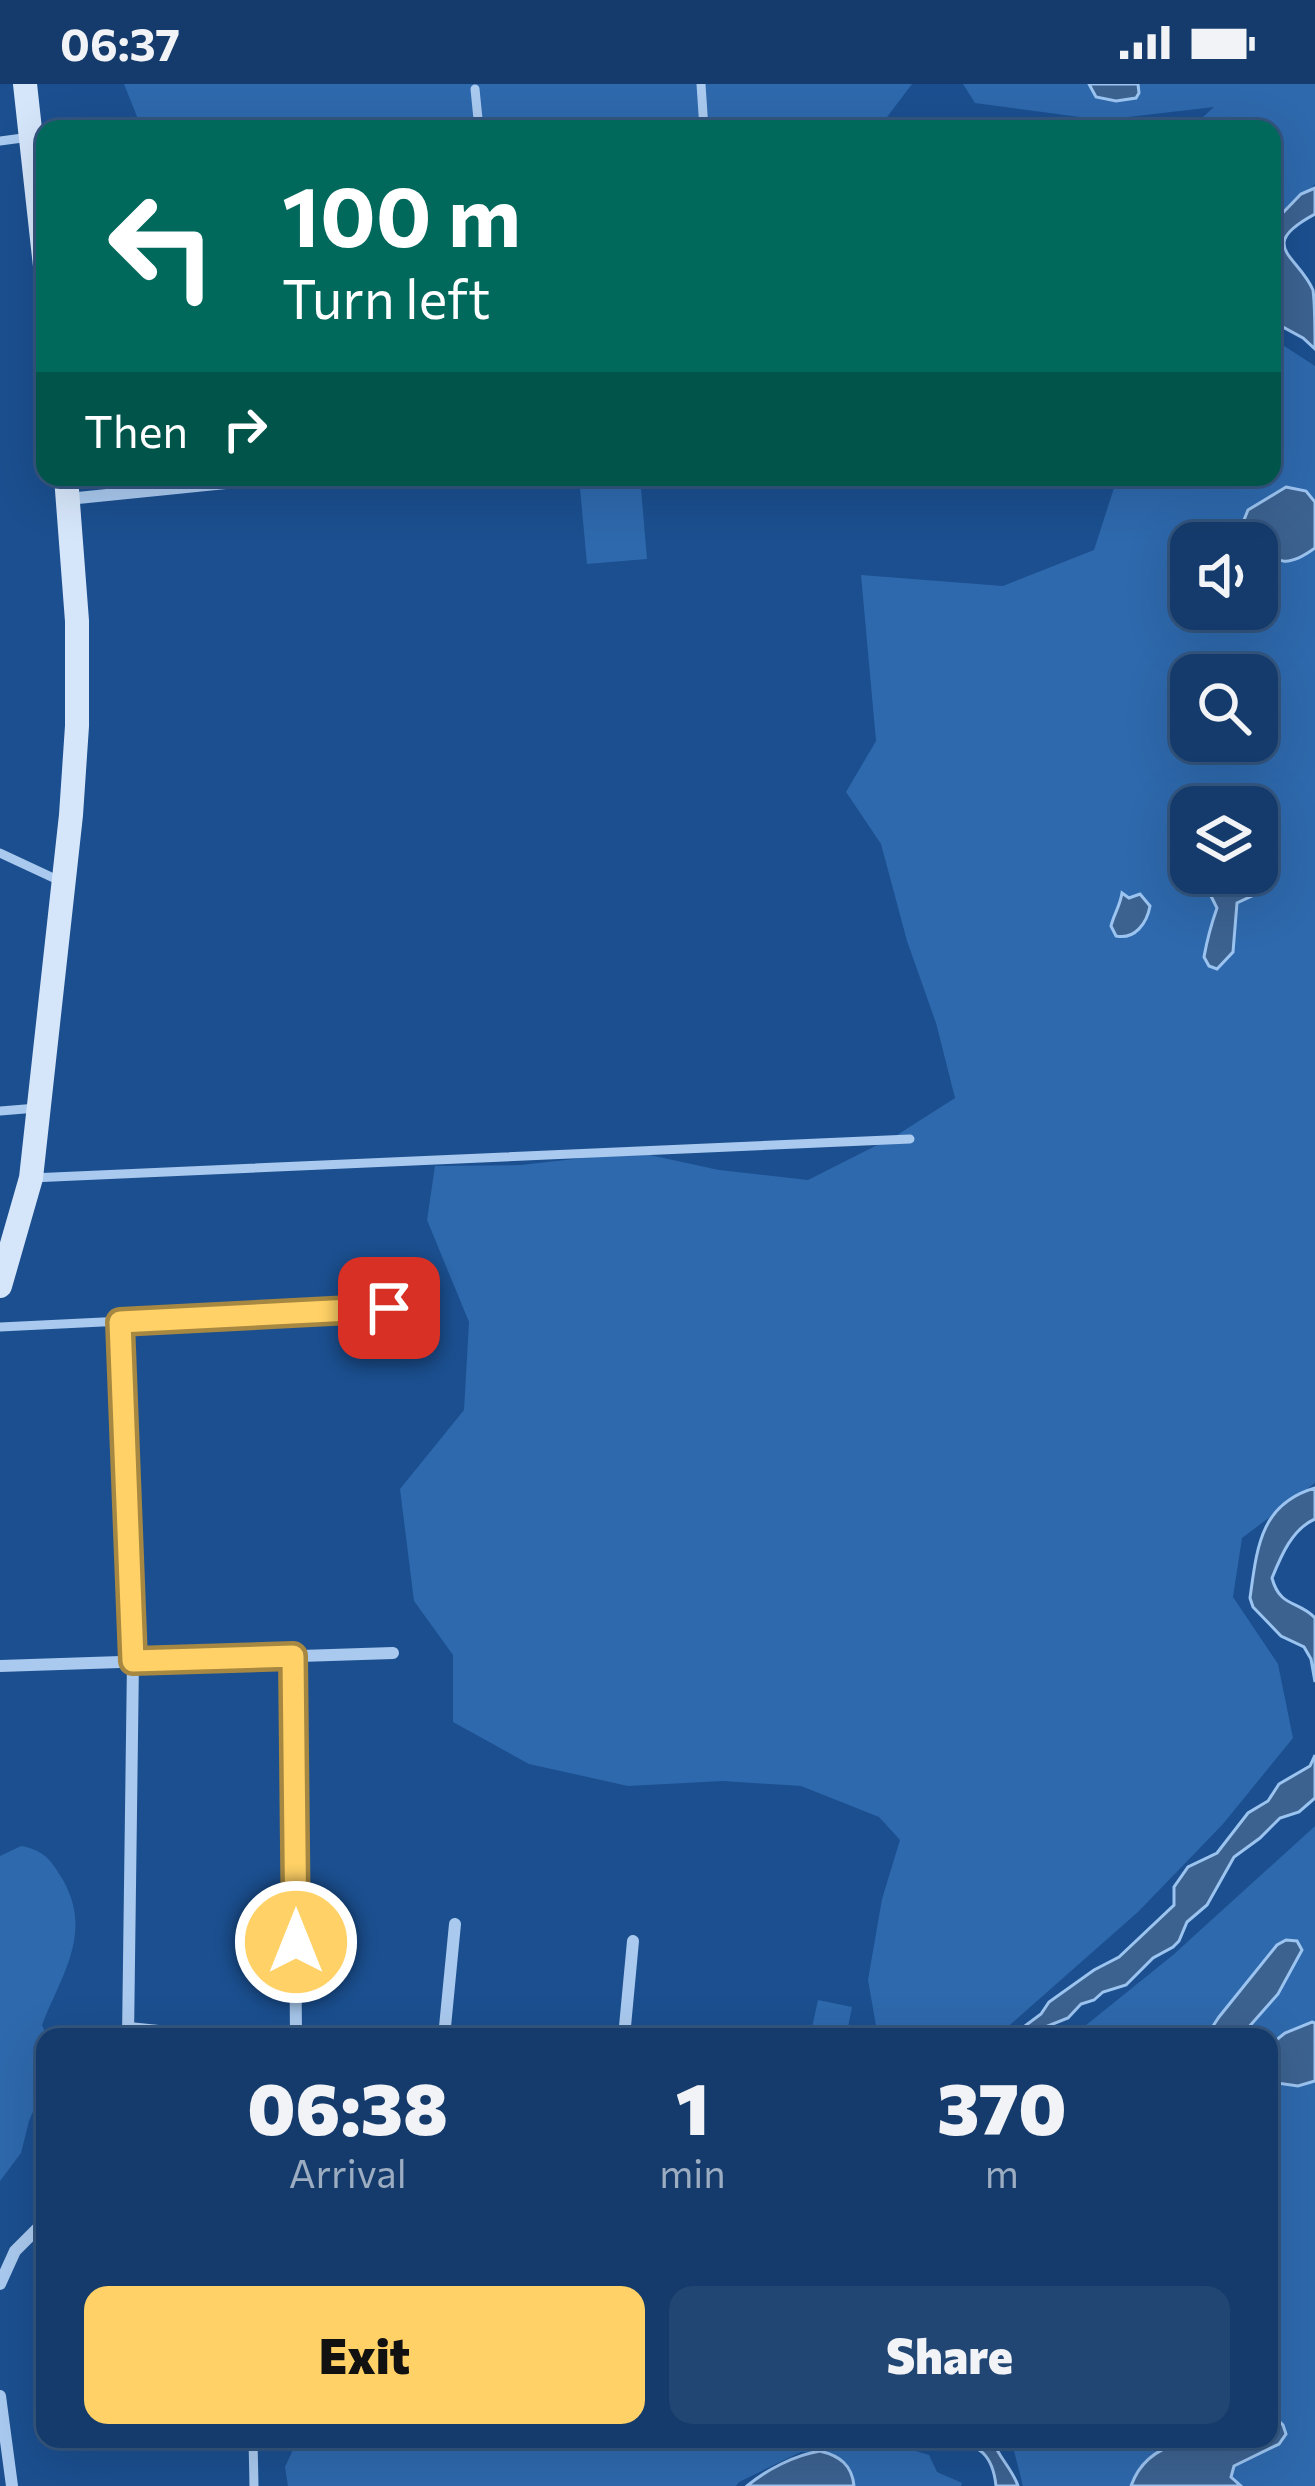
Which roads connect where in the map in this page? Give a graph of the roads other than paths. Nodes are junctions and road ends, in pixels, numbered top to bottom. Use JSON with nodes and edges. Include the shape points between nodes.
{"nodes":[{"id":1,"x":26,"y":84,"type":"edge"},
{"id":2,"x":701,"y":84,"type":"edge"},
{"id":3,"x":475,"y":89,"type":"dead end"},
{"id":4,"x":478,"y":120,"type":"edge"},
{"id":5,"x":703,"y":120,"type":"edge"},
{"id":6,"x":31,"y":137,"type":"junction"},
{"id":7,"x":0,"y":141,"type":"edge"},
{"id":8,"x":36,"y":183,"type":"edge"},
{"id":9,"x":106,"y":486,"type":"edge"},
{"id":10,"x":67,"y":488,"type":"edge"},
{"id":11,"x":0,"y":853,"type":"edge"},
{"id":12,"x":63,"y":882,"type":"junction"},
{"id":13,"x":38,"y":1108,"type":"junction"},
{"id":14,"x":0,"y":1111,"type":"edge"},
{"id":15,"x":910,"y":1139,"type":"dead end"},
{"id":16,"x":31,"y":1178,"type":"junction"},
{"id":17,"x":0,"y":1286,"type":"edge"},
{"id":18,"x":389,"y":1308,"type":"dead end"},
{"id":19,"x":120,"y":1322,"type":"junction"},
{"id":20,"x":0,"y":1327,"type":"edge"},
{"id":21,"x":393,"y":1653,"type":"dead end"},
{"id":22,"x":293,"y":1656,"type":"junction"},
{"id":23,"x":133,"y":1661,"type":"junction"},
{"id":24,"x":0,"y":1666,"type":"edge"},
{"id":25,"x":455,"y":1924,"type":"dead end"},
{"id":26,"x":633,"y":1942,"type":"dead end"},
{"id":27,"x":129,"y":2028,"type":"edge"},
{"id":28,"x":296,"y":2028,"type":"edge"},
{"id":29,"x":445,"y":2028,"type":"edge"},
{"id":30,"x":625,"y":2028,"type":"edge"},
{"id":31,"x":36,"y":2231,"type":"edge"},
{"id":32,"x":0,"y":2284,"type":"edge"},
{"id":33,"x":0,"y":2396,"type":"edge"},
{"id":34,"x":253,"y":2448,"type":"edge"},
{"id":35,"x":12,"y":2486,"type":"edge"},
{"id":36,"x":254,"y":2486,"type":"edge"}],
"edges":[{"from":1,"to":6,"type":"street"},
{"from":2,"to":5,"type":"lane"},
{"from":3,"to":4,"type":"lane"},
{"from":6,"to":7,"type":"lane"},
{"from":6,"to":8,"type":"street"},
{"from":9,"to":10,"type":"street"},
{"from":10,"to":12,"type":"street","via":[[77,726]]},
{"from":11,"to":12,"type":"lane"},
{"from":12,"to":13,"type":"street"},
{"from":13,"to":14,"type":"lane"},
{"from":13,"to":16,"type":"street"},
{"from":15,"to":16,"type":"lane"},
{"from":16,"to":17,"type":"street"},
{"from":18,"to":19,"type":"lane"},
{"from":19,"to":20,"type":"lane"},
{"from":19,"to":23,"type":"street"},
{"from":21,"to":22,"type":"street"},
{"from":22,"to":23,"type":"street"},
{"from":22,"to":28,"type":"street"},
{"from":23,"to":24,"type":"street"},
{"from":23,"to":27,"type":"street"},
{"from":25,"to":29,"type":"street"},
{"from":26,"to":30,"type":"street"},
{"from":31,"to":32,"type":"street","via":[[15,2251]]},
{"from":33,"to":35,"type":"street"},
{"from":34,"to":36,"type":"lane"}]}
